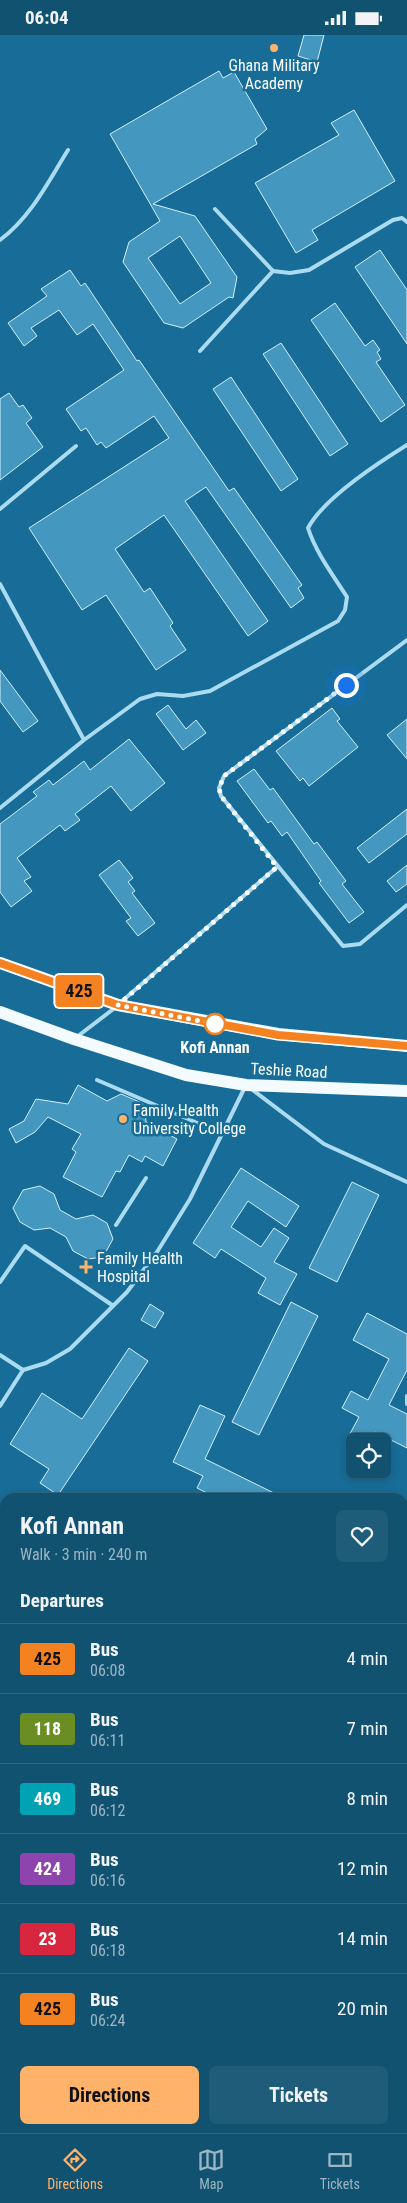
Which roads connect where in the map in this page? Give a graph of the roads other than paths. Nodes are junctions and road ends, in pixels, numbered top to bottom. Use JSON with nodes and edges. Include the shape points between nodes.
{"nodes":[{"id":1,"x":68,"y":150,"type":"dead end"},
{"id":2,"x":215,"y":209,"type":"dead end"},
{"id":3,"x":407,"y":222,"type":"edge"},
{"id":4,"x":0,"y":240,"type":"edge"},
{"id":5,"x":273,"y":271,"type":"junction"},
{"id":6,"x":200,"y":351,"type":"dead end"},
{"id":7,"x":407,"y":445,"type":"edge"},
{"id":8,"x":76,"y":446,"type":"dead end"},
{"id":9,"x":0,"y":509,"type":"edge"},
{"id":10,"x":0,"y":583,"type":"edge"},
{"id":11,"x":407,"y":640,"type":"edge"},
{"id":12,"x":84,"y":740,"type":"junction"},
{"id":13,"x":0,"y":808,"type":"edge"},
{"id":14,"x":277,"y":867,"type":"junction"},
{"id":15,"x":407,"y":905,"type":"edge"},
{"id":16,"x":0,"y":963,"type":"edge"},
{"id":17,"x":118,"y":1005,"type":"junction"},
{"id":18,"x":0,"y":1012,"type":"edge"},
{"id":19,"x":74,"y":1039,"type":"junction"},
{"id":20,"x":407,"y":1046,"type":"edge"},
{"id":21,"x":97,"y":1080,"type":"dead end"},
{"id":22,"x":246,"y":1085,"type":"junction"},
{"id":23,"x":407,"y":1091,"type":"edge"},
{"id":24,"x":224,"y":1134,"type":"junction"},
{"id":25,"x":146,"y":1178,"type":"dead end"},
{"id":26,"x":407,"y":1182,"type":"edge"},
{"id":27,"x":116,"y":1225,"type":"dead end"},
{"id":28,"x":0,"y":1282,"type":"edge"},
{"id":29,"x":112,"y":1305,"type":"junction"},
{"id":30,"x":0,"y":1355,"type":"edge"},
{"id":31,"x":23,"y":1370,"type":"junction"},
{"id":32,"x":407,"y":1396,"type":"edge"},
{"id":33,"x":407,"y":1404,"type":"edge"},
{"id":34,"x":0,"y":1406,"type":"edge"}],
"edges":[{"from":1,"to":4,"type":"lane","via":[[32,208]]},
{"from":2,"to":5,"type":"lane"},
{"from":3,"to":5,"type":"lane","via":[[402,218],[394,220],[309,270]]},
{"from":5,"to":6,"type":"lane"},
{"from":7,"to":12,"type":"lane","via":[[367,471],[315,515],[308,528],[347,597],[345,610],[338,621],[210,691],[183,696],[157,694],[140,699]]},
{"from":8,"to":9,"type":"lane"},
{"from":10,"to":12,"type":"lane"},
{"from":11,"to":14,"type":"lane","via":[[224,776],[219,788],[221,796]]},
{"from":12,"to":13,"type":"lane"},
{"from":14,"to":15,"type":"lane","via":[[343,946],[360,944]]},
{"from":14,"to":17,"type":"lane"},
{"from":16,"to":17,"type":"main road","name":"Teshie Road"},
{"from":17,"to":19,"type":"lane"},
{"from":17,"to":20,"type":"main road","name":"Teshie Road","via":[[278,1035]]},
{"from":18,"to":19,"type":"main road","name":"Teshie Road"},
{"from":19,"to":22,"type":"main road","name":"Teshie Road","via":[[186,1075]]},
{"from":21,"to":24,"type":"lane"},
{"from":22,"to":23,"type":"main road","name":"Teshie Road"},
{"from":22,"to":24,"type":"lane"},
{"from":22,"to":26,"type":"lane","via":[[324,1144]]},
{"from":24,"to":29,"type":"lane","via":[[190,1199],[157,1252],[127,1292]]},
{"from":25,"to":27,"type":"lane"},
{"from":28,"to":29,"type":"lane","via":[[25,1246]]},
{"from":29,"to":31,"type":"lane","via":[[70,1349],[46,1363]]},
{"from":30,"to":31,"type":"lane"},
{"from":31,"to":34,"type":"lane"},
{"from":32,"to":33,"type":"lane"}]}
